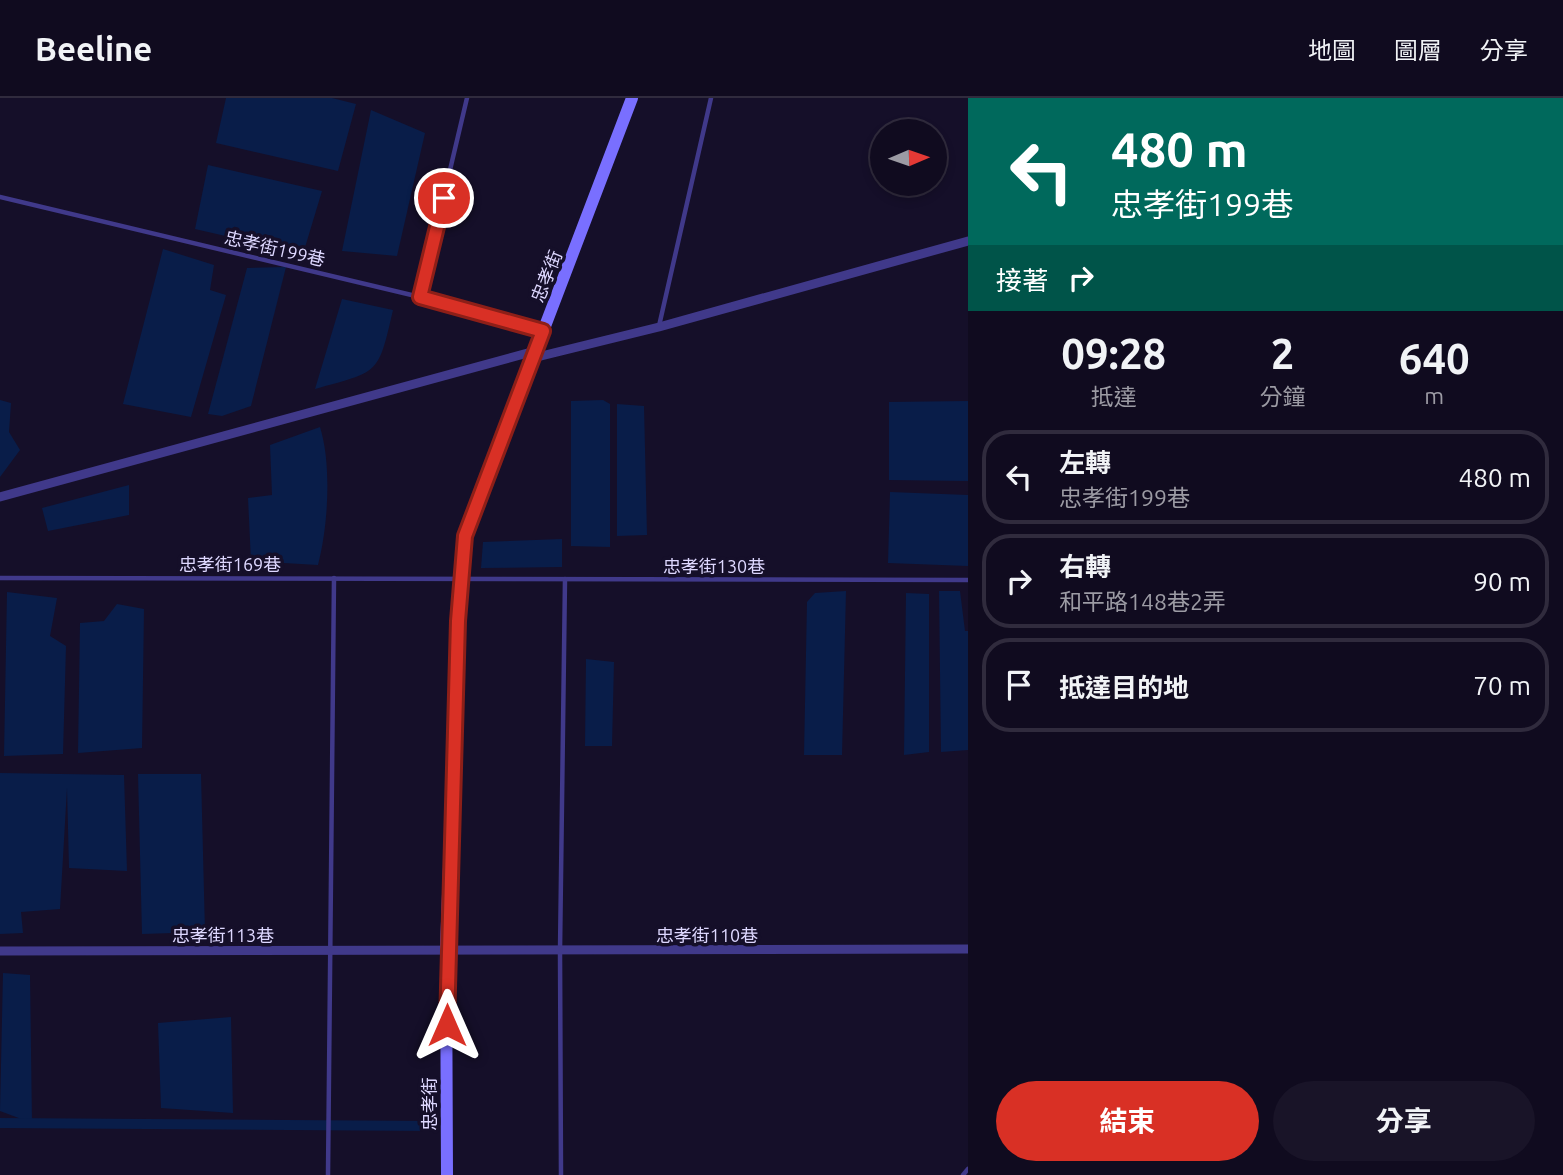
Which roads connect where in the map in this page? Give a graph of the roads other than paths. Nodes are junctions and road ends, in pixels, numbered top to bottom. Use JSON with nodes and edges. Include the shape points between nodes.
{"nodes":[{"id":1,"x":467,"y":98,"type":"edge"},
{"id":2,"x":632,"y":98,"type":"edge"},
{"id":3,"x":711,"y":98,"type":"edge"},
{"id":4,"x":0,"y":197,"type":"edge"},
{"id":5,"x":968,"y":241,"type":"edge"},
{"id":6,"x":420,"y":297,"type":"junction"},
{"id":7,"x":659,"y":327,"type":"junction"},
{"id":8,"x":543,"y":331,"type":"junction"},
{"id":9,"x":534,"y":354,"type":"junction"},
{"id":10,"x":0,"y":497,"type":"edge"},
{"id":11,"x":0,"y":578,"type":"edge"},
{"id":12,"x":334,"y":578,"type":"junction"},
{"id":13,"x":460,"y":578,"type":"junction"},
{"id":14,"x":565,"y":579,"type":"junction"},
{"id":15,"x":968,"y":580,"type":"edge"},
{"id":16,"x":968,"y":949,"type":"edge"},
{"id":17,"x":332,"y":950,"type":"junction"},
{"id":18,"x":446,"y":950,"type":"junction"},
{"id":19,"x":0,"y":951,"type":"edge"},
{"id":20,"x":560,"y":951,"type":"junction"},
{"id":21,"x":968,"y":1169,"type":"edge"},
{"id":22,"x":328,"y":1175,"type":"edge"},
{"id":23,"x":447,"y":1175,"type":"edge"},
{"id":24,"x":561,"y":1175,"type":"edge"},
{"id":25,"x":963,"y":1175,"type":"edge"}],
"edges":[{"from":1,"to":6,"type":"lane"},
{"from":2,"to":8,"type":"street","name":"忠孝街"},
{"from":3,"to":7,"type":"lane"},
{"from":4,"to":6,"type":"lane","name":"忠孝街199巷"},
{"from":5,"to":7,"type":"street"},
{"from":6,"to":8,"type":"lane","name":"忠孝街199巷"},
{"from":7,"to":9,"type":"street"},
{"from":8,"to":9,"type":"street","name":"忠孝街"},
{"from":9,"to":10,"type":"street"},
{"from":9,"to":13,"type":"street","name":"忠孝街","via":[[469,524]]},
{"from":11,"to":12,"type":"lane","name":"忠孝街169巷"},
{"from":12,"to":13,"type":"lane","name":"忠孝街169巷"},
{"from":12,"to":17,"type":"lane"},
{"from":13,"to":14,"type":"lane","name":"忠孝街130巷"},
{"from":13,"to":18,"type":"street","name":"忠孝街"},
{"from":14,"to":15,"type":"lane","name":"忠孝街130巷"},
{"from":14,"to":20,"type":"lane"},
{"from":16,"to":20,"type":"street","name":"忠孝街110巷"},
{"from":17,"to":18,"type":"street","name":"忠孝街113巷"},
{"from":17,"to":19,"type":"street","name":"忠孝街113巷"},
{"from":17,"to":22,"type":"lane"},
{"from":18,"to":20,"type":"street","name":"忠孝街110巷"},
{"from":18,"to":23,"type":"street","name":"忠孝街"},
{"from":20,"to":24,"type":"lane"},
{"from":21,"to":25,"type":"lane"}]}
